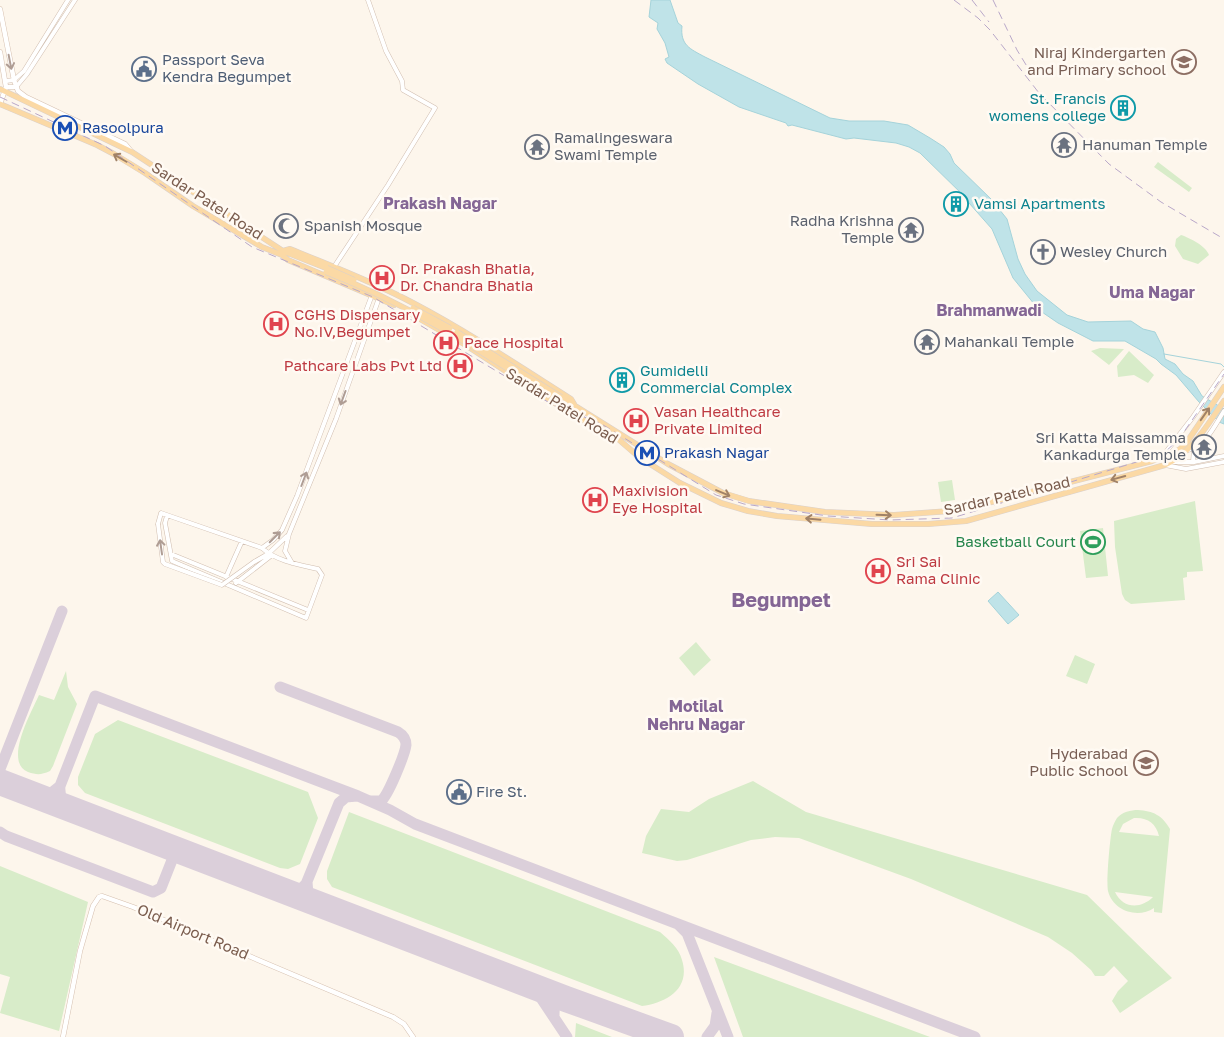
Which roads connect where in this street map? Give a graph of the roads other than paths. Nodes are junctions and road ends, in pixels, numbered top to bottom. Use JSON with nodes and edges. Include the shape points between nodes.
{"nodes":[{"id":1,"x":68,"y":0,"type":"edge"},
{"id":2,"x":75,"y":0,"type":"edge"},
{"id":3,"x":368,"y":0,"type":"edge"},
{"id":4,"x":0,"y":10,"type":"edge"},
{"id":5,"x":0,"y":52,"type":"edge"},
{"id":6,"x":25,"y":73,"type":"junction"},
{"id":7,"x":14,"y":80,"type":"junction"},
{"id":8,"x":6,"y":81,"type":"junction"},
{"id":9,"x":16,"y":87,"type":"junction"},
{"id":10,"x":4,"y":89,"type":"edge"},
{"id":11,"x":0,"y":104,"type":"edge"},
{"id":12,"x":132,"y":152,"type":"junction"},
{"id":13,"x":283,"y":253,"type":"junction"},
{"id":14,"x":334,"y":267,"type":"junction"},
{"id":15,"x":378,"y":286,"type":"junction"},
{"id":16,"x":358,"y":290,"type":"junction"},
{"id":17,"x":372,"y":296,"type":"junction"},
{"id":18,"x":378,"y":300,"type":"junction"},
{"id":19,"x":413,"y":303,"type":"junction"},
{"id":20,"x":407,"y":313,"type":"junction"},
{"id":21,"x":358,"y":333,"type":"junction"},
{"id":22,"x":366,"y":336,"type":"junction"},
{"id":23,"x":1224,"y":372,"type":"edge"},
{"id":24,"x":1224,"y":387,"type":"edge"},
{"id":25,"x":1224,"y":400,"type":"edge"},
{"id":26,"x":572,"y":405,"type":"junction"},
{"id":27,"x":1224,"y":412,"type":"edge"},
{"id":28,"x":328,"y":416,"type":"junction"},
{"id":29,"x":336,"y":419,"type":"junction"},
{"id":30,"x":595,"y":425,"type":"junction"},
{"id":31,"x":1194,"y":448,"type":"junction"},
{"id":32,"x":1188,"y":450,"type":"junction"},
{"id":33,"x":1224,"y":456,"type":"edge"},
{"id":34,"x":1162,"y":457,"type":"junction"},
{"id":35,"x":1173,"y":462,"type":"junction"},
{"id":36,"x":1194,"y":462,"type":"junction"},
{"id":37,"x":1224,"y":462,"type":"edge"},
{"id":38,"x":1165,"y":465,"type":"junction"},
{"id":39,"x":297,"y":496,"type":"junction"},
{"id":40,"x":304,"y":498,"type":"junction"},
{"id":41,"x":167,"y":516,"type":"junction"},
{"id":42,"x":285,"y":524,"type":"junction"},
{"id":43,"x":292,"y":527,"type":"junction"},
{"id":44,"x":289,"y":534,"type":"junction"},
{"id":45,"x":242,"y":541,"type":"junction"},
{"id":46,"x":262,"y":548,"type":"junction"},
{"id":47,"x":171,"y":554,"type":"junction"},
{"id":48,"x":270,"y":555,"type":"junction"},
{"id":49,"x":292,"y":563,"type":"junction"},
{"id":50,"x":226,"y":576,"type":"junction"},
{"id":51,"x":237,"y":582,"type":"junction"},
{"id":52,"x":308,"y":610,"type":"junction"},
{"id":53,"x":64,"y":1037,"type":"edge"},
{"id":54,"x":414,"y":1037,"type":"edge"}],
"edges":[{"from":1,"to":6,"type":"street"},
{"from":2,"to":6,"type":"street"},
{"from":3,"to":14,"type":"street","via":[[403,90],[435,108]]},
{"from":4,"to":7,"type":"main road","one_way":true},
{"from":5,"to":8,"type":"main road"},
{"from":6,"to":7,"type":"street"},
{"from":6,"to":9,"type":"street"},
{"from":7,"to":8,"type":"street"},
{"from":7,"to":9,"type":"main road"},
{"from":8,"to":10,"type":"main road"},
{"from":9,"to":10,"type":"street"},
{"from":9,"to":12,"type":"main road","via":[[20,94],[125,144]]},
{"from":10,"to":11,"type":"main road"},
{"from":10,"to":12,"type":"main road","name":"Sardar Patel Road"},
{"from":13,"to":11,"type":"main road","name":"Sardar Patel Road","one_way":true,"via":[[262,247],[106,150]]},
{"from":12,"to":13,"type":"main road","name":"Sardar Patel Road"},
{"from":13,"to":14,"type":"main road","name":"Sardar Patel Road","via":[[290,248]]},
{"from":13,"to":16,"type":"main road","name":"Sardar Patel Road","via":[[288,260]]},
{"from":13,"to":26,"type":"main road","bridge":true,"via":[[404,307]]},
{"from":14,"to":15,"type":"main road","name":"Sardar Patel Road"},
{"from":15,"to":16,"type":"main road","via":[[360,281]]},
{"from":15,"to":19,"type":"main road","name":"Sardar Patel Road"},
{"from":16,"to":17,"type":"main road","name":"Sardar Patel Road"},
{"from":17,"to":18,"type":"main road","name":"Sardar Patel Road"},
{"from":17,"to":21,"type":"street"},
{"from":18,"to":20,"type":"main road","name":"Sardar Patel Road"},
{"from":18,"to":22,"type":"street"},
{"from":19,"to":20,"type":"main road"},
{"from":19,"to":26,"type":"main road","name":"Sardar Patel Road","via":[[571,399]]},
{"from":20,"to":30,"type":"main road","name":"Sardar Patel Road","via":[[464,344],[570,413]]},
{"from":21,"to":22,"type":"street"},
{"from":21,"to":28,"type":"street"},
{"from":22,"to":29,"type":"street","one_way":true},
{"from":23,"to":34,"type":"street"},
{"from":34,"to":24,"type":"main road","name":"Sardar Patel Road","one_way":true,"via":[[1187,442]]},
{"from":25,"to":32,"type":"main road","name":"Sardar Patel Road"},
{"from":26,"to":30,"type":"main road"},
{"from":26,"to":34,"type":"main road","name":"Sardar Patel Road","one_way":true,"via":[[668,464],[726,494],[749,502],[825,512],[894,515],[950,511]]},
{"from":27,"to":31,"type":"street","via":[[1202,443]]},
{"from":28,"to":29,"type":"street"},
{"from":39,"to":28,"type":"street","one_way":true},
{"from":29,"to":40,"type":"street"},
{"from":38,"to":30,"type":"main road","name":"Sardar Patel Road","one_way":true,"via":[[966,521],[872,524],[777,516],[721,503],[672,478]]},
{"from":31,"to":32,"type":"street"},
{"from":31,"to":36,"type":"street"},
{"from":32,"to":35,"type":"main road","name":"Sardar Patel Road"},
{"from":33,"to":36,"type":"street"},
{"from":35,"to":36,"type":"street"},
{"from":35,"to":38,"type":"main road","name":"Sardar Patel Road"},
{"from":37,"to":38,"type":"street","via":[[1186,469]]},
{"from":39,"to":40,"type":"street"},
{"from":39,"to":42,"type":"street"},
{"from":40,"to":43,"type":"street"},
{"from":41,"to":45,"type":"street"},
{"from":41,"to":47,"type":"street","via":[[165,523]]},
{"from":48,"to":41,"type":"street","one_way":true,"bridge":true,"via":[[254,562],[222,585],[165,564],[158,524],[161,513]]},
{"from":42,"to":43,"type":"street"},
{"from":46,"to":42,"type":"street","one_way":true,"via":[[278,535]]},
{"from":43,"to":44,"type":"street"},
{"from":44,"to":48,"type":"street"},
{"from":44,"to":49,"type":"street","via":[[285,551]]},
{"from":45,"to":46,"type":"street"},
{"from":45,"to":50,"type":"street"},
{"from":46,"to":48,"type":"street"},
{"from":47,"to":50,"type":"street"},
{"from":47,"to":52,"type":"street","via":[[172,561],[306,618]]},
{"from":48,"to":49,"type":"street"},
{"from":48,"to":51,"type":"street"},
{"from":49,"to":52,"type":"street","via":[[318,569],[322,574]]},
{"from":50,"to":51,"type":"street","via":[[231,584]]},
{"from":51,"to":52,"type":"street"},
{"from":53,"to":54,"type":"main road","name":"Old Airport Road","via":[[80,950],[93,906],[102,896],[393,1017],[404,1024]]}]}
